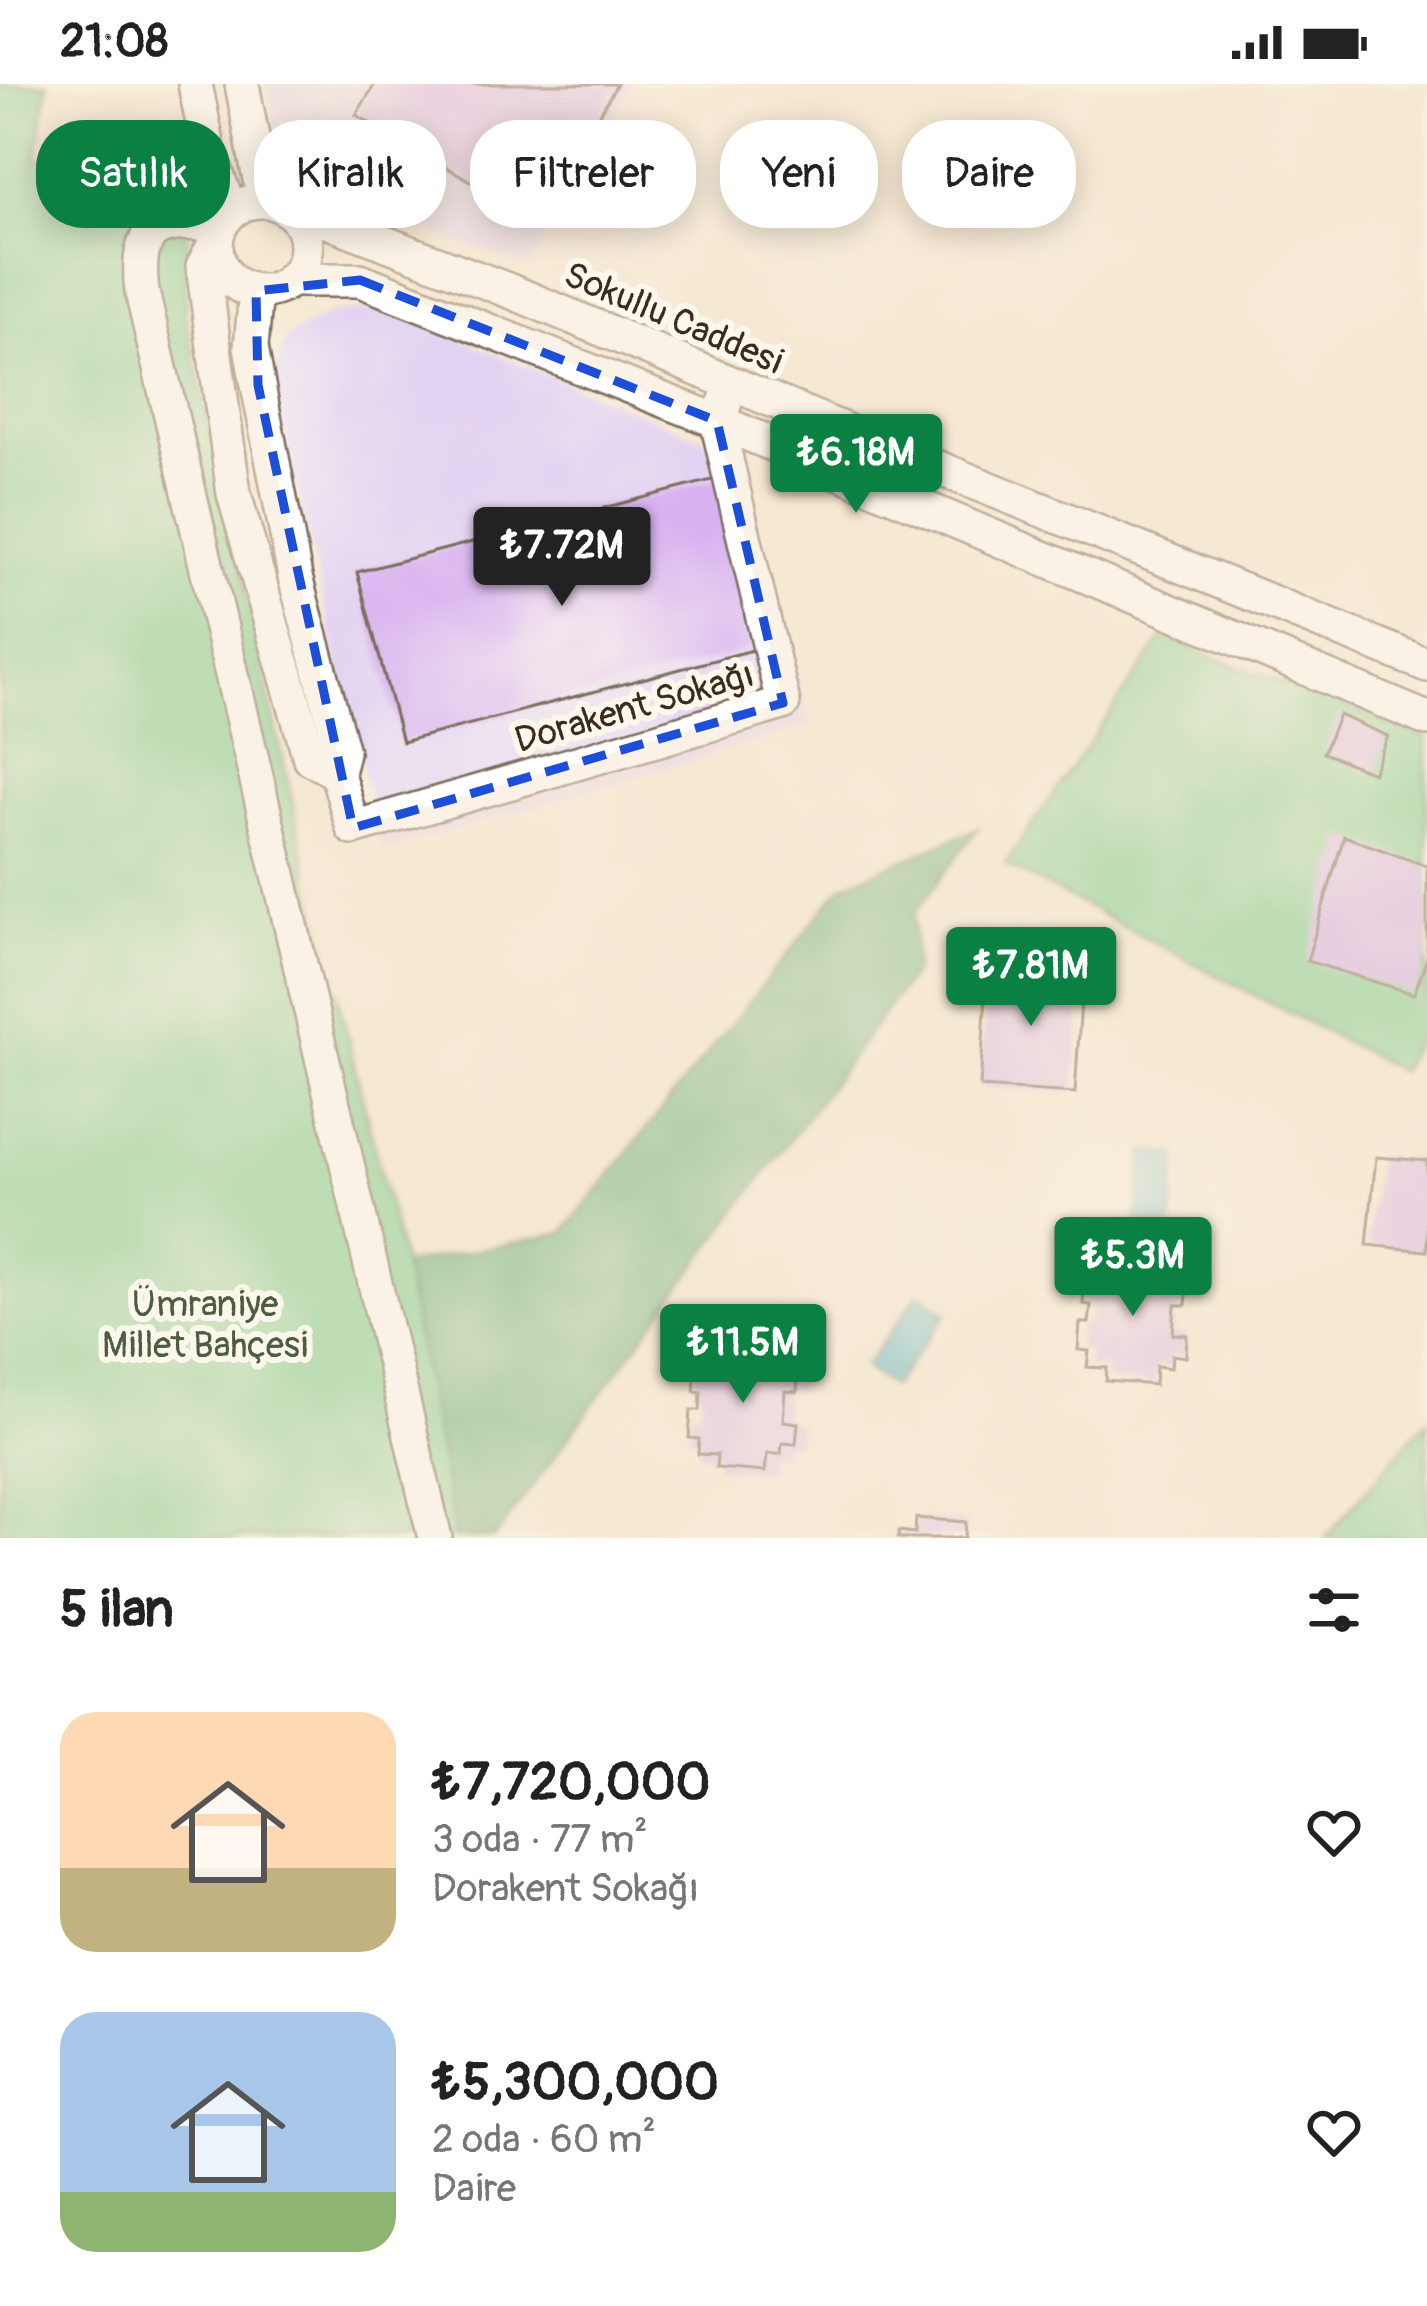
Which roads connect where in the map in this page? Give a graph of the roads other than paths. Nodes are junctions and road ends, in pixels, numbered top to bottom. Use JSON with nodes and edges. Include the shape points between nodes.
{"nodes":[{"id":1,"x":195,"y":84,"type":"edge"},
{"id":2,"x":242,"y":84,"type":"edge"},
{"id":3,"x":202,"y":120,"type":"edge"},
{"id":4,"x":254,"y":126,"type":"edge"},
{"id":5,"x":160,"y":228,"type":"edge"},
{"id":6,"x":221,"y":228,"type":"edge"},
{"id":7,"x":222,"y":228,"type":"edge"},
{"id":8,"x":300,"y":228,"type":"edge"},
{"id":9,"x":345,"y":228,"type":"edge"},
{"id":10,"x":290,"y":280,"type":"junction"},
{"id":11,"x":256,"y":291,"type":"junction"},
{"id":12,"x":733,"y":384,"type":"junction"},
{"id":13,"x":718,"y":421,"type":"junction"},
{"id":14,"x":1201,"y":574,"type":"junction"},
{"id":15,"x":1178,"y":614,"type":"junction"},
{"id":16,"x":1427,"y":665,"type":"edge"},
{"id":17,"x":1427,"y":719,"type":"edge"},
{"id":18,"x":337,"y":773,"type":"junction"},
{"id":19,"x":435,"y":1538,"type":"edge"}],
"edges":[{"from":1,"to":3,"type":"street"},
{"from":2,"to":4,"type":"street"},
{"from":5,"to":19,"type":"street","via":[[138,259],[142,292]]},
{"from":6,"to":18,"type":"street","name":"Dorakent Sokağı","via":[[203,266],[234,494],[310,758]]},
{"from":7,"to":11,"type":"street","via":[[217,258],[226,275]]},
{"from":8,"to":10,"type":"street","via":[[305,250]]},
{"from":9,"to":12,"type":"street","name":"Sokullu Caddesi"},
{"from":10,"to":11,"type":"street"},
{"from":10,"to":13,"type":"street","via":[[360,280]]},
{"from":11,"to":18,"type":"street","name":"Dorakent Sokağı","via":[[251,347],[295,577],[342,752]]},
{"from":12,"to":13,"type":"street"},
{"from":12,"to":14,"type":"street","name":"Sokullu Caddesi"},
{"from":13,"to":15,"type":"street"},
{"from":13,"to":18,"type":"street","name":"Dorakent Sokağı","via":[[783,703],[353,828]]},
{"from":14,"to":15,"type":"street"},
{"from":14,"to":16,"type":"street","name":"Sokullu Caddesi"},
{"from":15,"to":17,"type":"street"}]}
